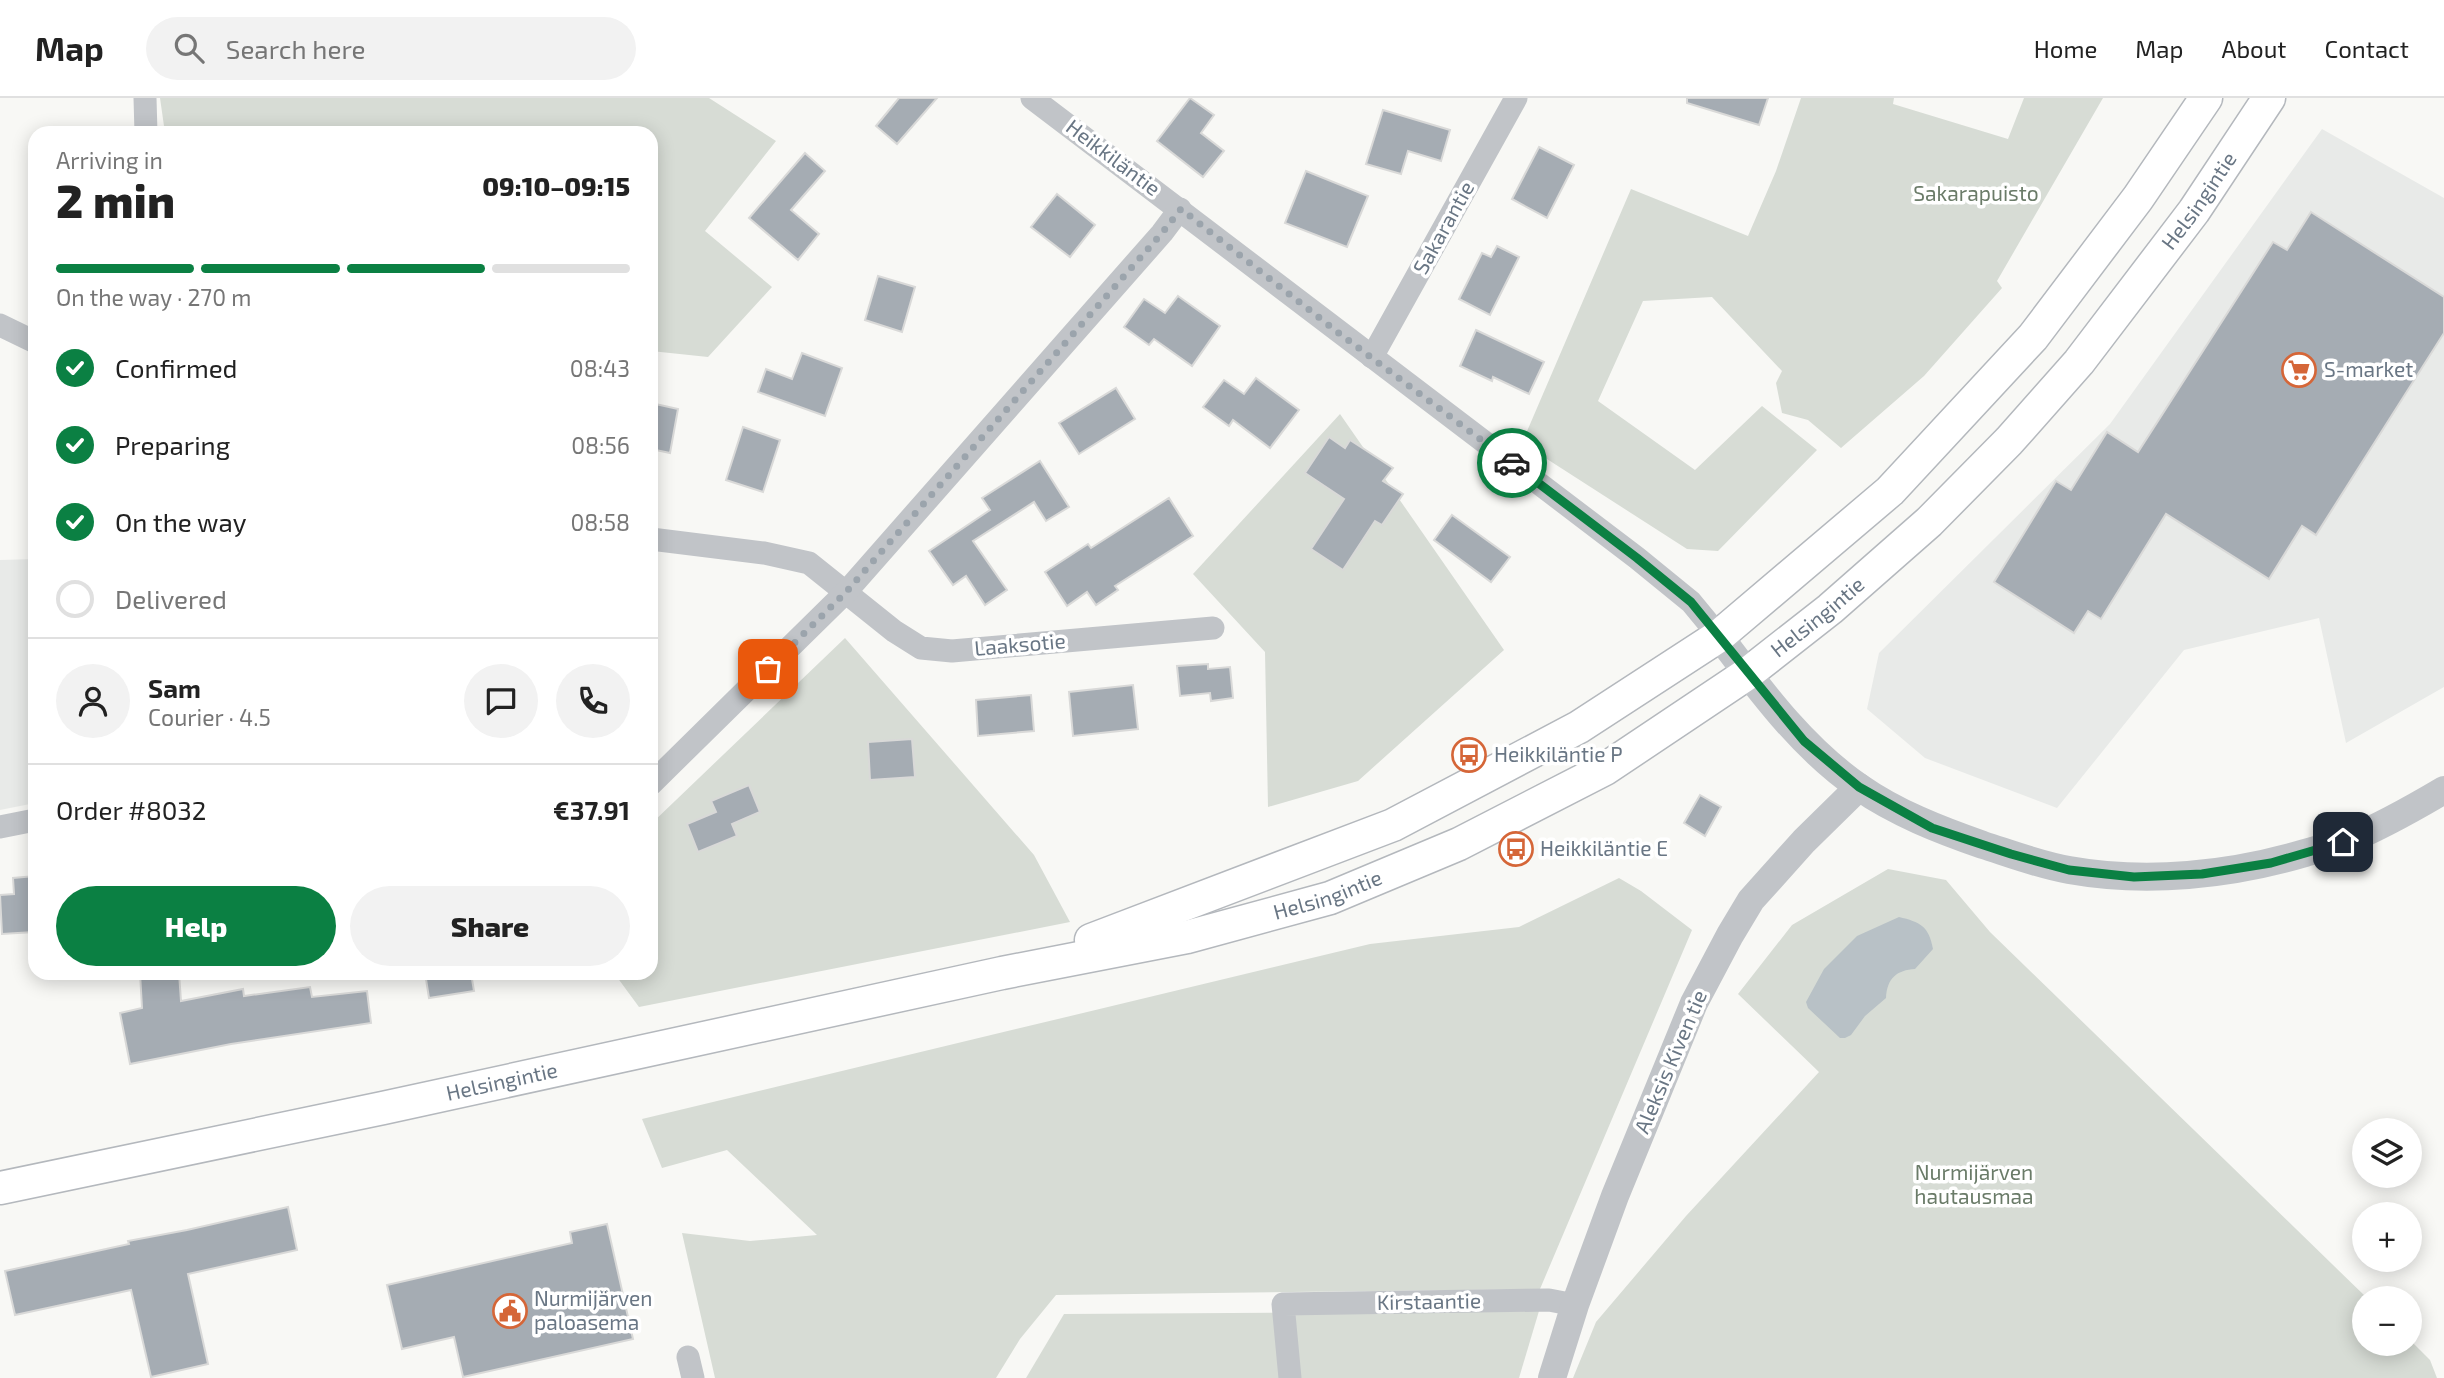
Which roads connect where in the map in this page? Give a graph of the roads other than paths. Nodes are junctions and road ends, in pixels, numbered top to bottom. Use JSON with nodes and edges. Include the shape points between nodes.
{"nodes":[{"id":1,"x":145,"y":98,"type":"edge"},
{"id":2,"x":1032,"y":98,"type":"edge"},
{"id":3,"x":1516,"y":98,"type":"edge"},
{"id":4,"x":2206,"y":98,"type":"edge"},
{"id":5,"x":2269,"y":98,"type":"edge"},
{"id":6,"x":146,"y":126,"type":"edge"},
{"id":7,"x":1181,"y":209,"type":"junction"},
{"id":8,"x":0,"y":325,"type":"edge"},
{"id":9,"x":28,"y":339,"type":"edge"},
{"id":10,"x":1372,"y":358,"type":"junction"},
{"id":11,"x":658,"y":540,"type":"edge"},
{"id":12,"x":846,"y":592,"type":"junction"},
{"id":13,"x":1213,"y":628,"type":"dead end"},
{"id":14,"x":1719,"y":636,"type":"junction"},
{"id":15,"x":1748,"y":674,"type":"junction"},
{"id":16,"x":658,"y":778,"type":"edge"},
{"id":17,"x":1859,"y":787,"type":"junction"},
{"id":18,"x":2444,"y":790,"type":"edge"},
{"id":19,"x":28,"y":821,"type":"edge"},
{"id":20,"x":0,"y":827,"type":"edge"},
{"id":21,"x":1002,"y":973,"type":"junction"},
{"id":22,"x":0,"y":1188,"type":"edge"},
{"id":23,"x":1575,"y":1305,"type":"junction"},
{"id":24,"x":1290,"y":1378,"type":"edge"},
{"id":25,"x":1552,"y":1378,"type":"edge"}],
"edges":[{"from":1,"to":6,"type":"street"},
{"from":2,"to":7,"type":"street","name":"Heikkiläntie"},
{"from":3,"to":10,"type":"street","name":"Sakarantie"},
{"from":4,"to":14,"type":"main road","name":"Helsingintie","via":[[2138,198],[2033,337],[1890,491]]},
{"from":5,"to":15,"type":"main road","name":"Helsingintie","via":[[2194,211],[2079,362],[2010,441],[1929,522]]},
{"from":7,"to":10,"type":"street","name":"Heikkiläntie"},
{"from":7,"to":12,"type":"street"},
{"from":8,"to":9,"type":"street"},
{"from":10,"to":14,"type":"street","name":"Heikkiläntie","via":[[1637,558],[1691,602]]},
{"from":11,"to":12,"type":"street","name":"Laaksotie","via":[[809,563]]},
{"from":12,"to":13,"type":"street","name":"Laaksotie","via":[[921,648],[952,650]]},
{"from":12,"to":16,"type":"street"},
{"from":14,"to":15,"type":"street"},
{"from":14,"to":21,"type":"main road","name":"Helsingintie","via":[[1579,727],[1393,825]]},
{"from":15,"to":17,"type":"street","via":[[1804,741]]},
{"from":15,"to":21,"type":"main road","name":"Helsingintie","via":[[1605,769],[1460,844],[1331,898],[1187,937]]},
{"from":17,"to":18,"type":"street","via":[[1932,828],[2011,854],[2069,870],[2134,877],[2202,874],[2271,863],[2343,842]]},
{"from":17,"to":23,"type":"street","name":"Aleksis Kiven tie","via":[[1751,900],[1730,935],[1689,1016]]},
{"from":19,"to":20,"type":"street"},
{"from":21,"to":22,"type":"main road","name":"Helsingintie"},
{"from":23,"to":24,"type":"street","name":"Kirstaantie","via":[[1549,1300],[1283,1304]]},
{"from":23,"to":25,"type":"street","name":"Aleksis Kiven tie"}]}
